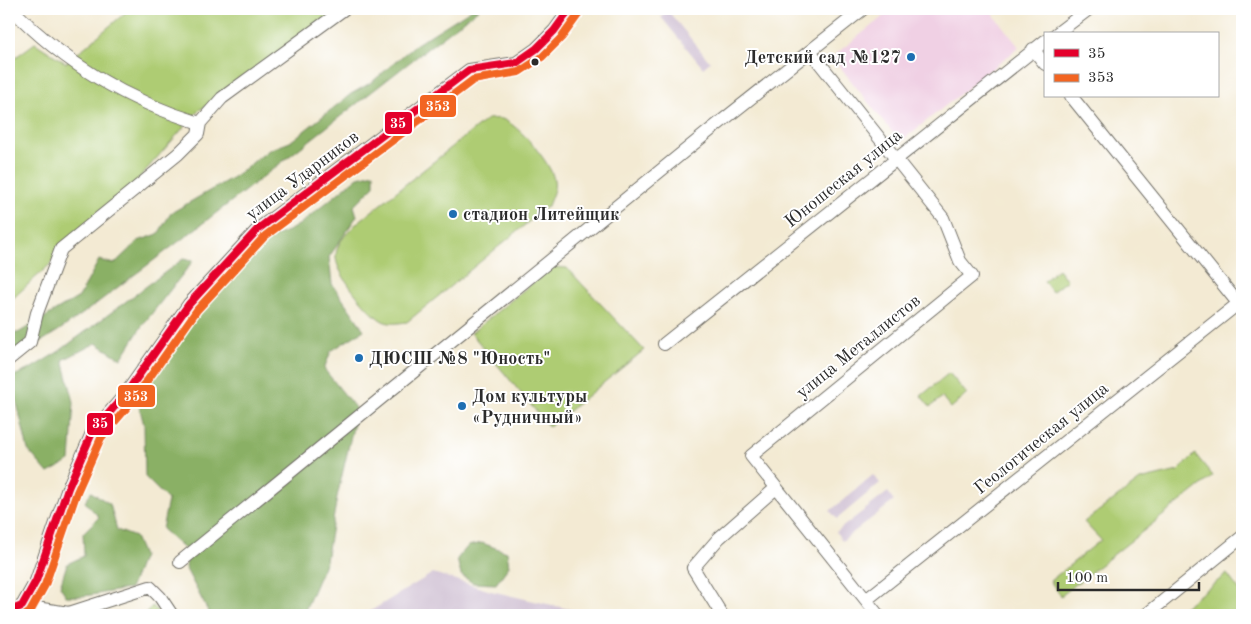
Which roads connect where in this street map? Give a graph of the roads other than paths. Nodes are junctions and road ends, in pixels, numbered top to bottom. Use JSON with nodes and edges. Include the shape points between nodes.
{"nodes":[{"id":1,"x":12,"y":9,"type":"edge"},
{"id":2,"x":344,"y":9,"type":"edge"},
{"id":3,"x":570,"y":9,"type":"edge"},
{"id":4,"x":863,"y":9,"type":"edge"},
{"id":5,"x":1089,"y":9,"type":"edge"},
{"id":6,"x":1059,"y":32,"type":"edge"},
{"id":7,"x":1044,"y":42,"type":"edge"},
{"id":8,"x":1032,"y":49,"type":"junction"},
{"id":9,"x":810,"y":50,"type":"junction"},
{"id":10,"x":1044,"y":63,"type":"edge"},
{"id":11,"x":1073,"y":98,"type":"edge"},
{"id":12,"x":200,"y":123,"type":"junction"},
{"id":13,"x":896,"y":158,"type":"junction"},
{"id":14,"x":1240,"y":305,"type":"edge"},
{"id":15,"x":664,"y":344,"type":"dead end"},
{"id":16,"x":9,"y":359,"type":"edge"},
{"id":17,"x":776,"y":488,"type":"junction"},
{"id":18,"x":1242,"y":537,"type":"edge"},
{"id":19,"x":180,"y":562,"type":"dead end"},
{"id":20,"x":866,"y":600,"type":"junction"},
{"id":21,"x":22,"y":606,"type":"junction"},
{"id":22,"x":9,"y":611,"type":"edge"},
{"id":23,"x":172,"y":615,"type":"edge"},
{"id":24,"x":722,"y":615,"type":"edge"},
{"id":25,"x":878,"y":615,"type":"edge"},
{"id":26,"x":1146,"y":615,"type":"edge"}],
"edges":[{"from":1,"to":12,"type":"street","via":[[88,74],[156,109]]},
{"from":2,"to":12,"type":"street","via":[[222,98]]},
{"from":3,"to":21,"type":"street","name":"улица Ударников","via":[[548,37],[516,64],[469,70],[258,229],[189,304],[127,392],[92,433],[68,488],[36,581]]},
{"from":4,"to":9,"type":"street"},
{"from":5,"to":6,"type":"street"},
{"from":7,"to":8,"type":"street","name":"Юношеская улица"},
{"from":8,"to":10,"type":"street"},
{"from":8,"to":13,"type":"street","name":"Юношеская улица"},
{"from":9,"to":13,"type":"street"},
{"from":9,"to":19,"type":"street"},
{"from":11,"to":14,"type":"street"},
{"from":12,"to":16,"type":"street","via":[[198,134],[178,154],[61,249],[30,342]]},
{"from":13,"to":15,"type":"street","name":"Юношеская улица"},
{"from":13,"to":17,"type":"street","name":"улица Металлистов","via":[[943,218],[960,260],[972,276],[751,456]]},
{"from":14,"to":20,"type":"street","name":"Геологическая улица"},
{"from":17,"to":20,"type":"street"},
{"from":17,"to":24,"type":"street","via":[[720,538],[693,568]]},
{"from":18,"to":26,"type":"street"},
{"from":20,"to":25,"type":"street"},
{"from":21,"to":22,"type":"street"},
{"from":21,"to":23,"type":"street","via":[[69,613],[150,587]]}]}
